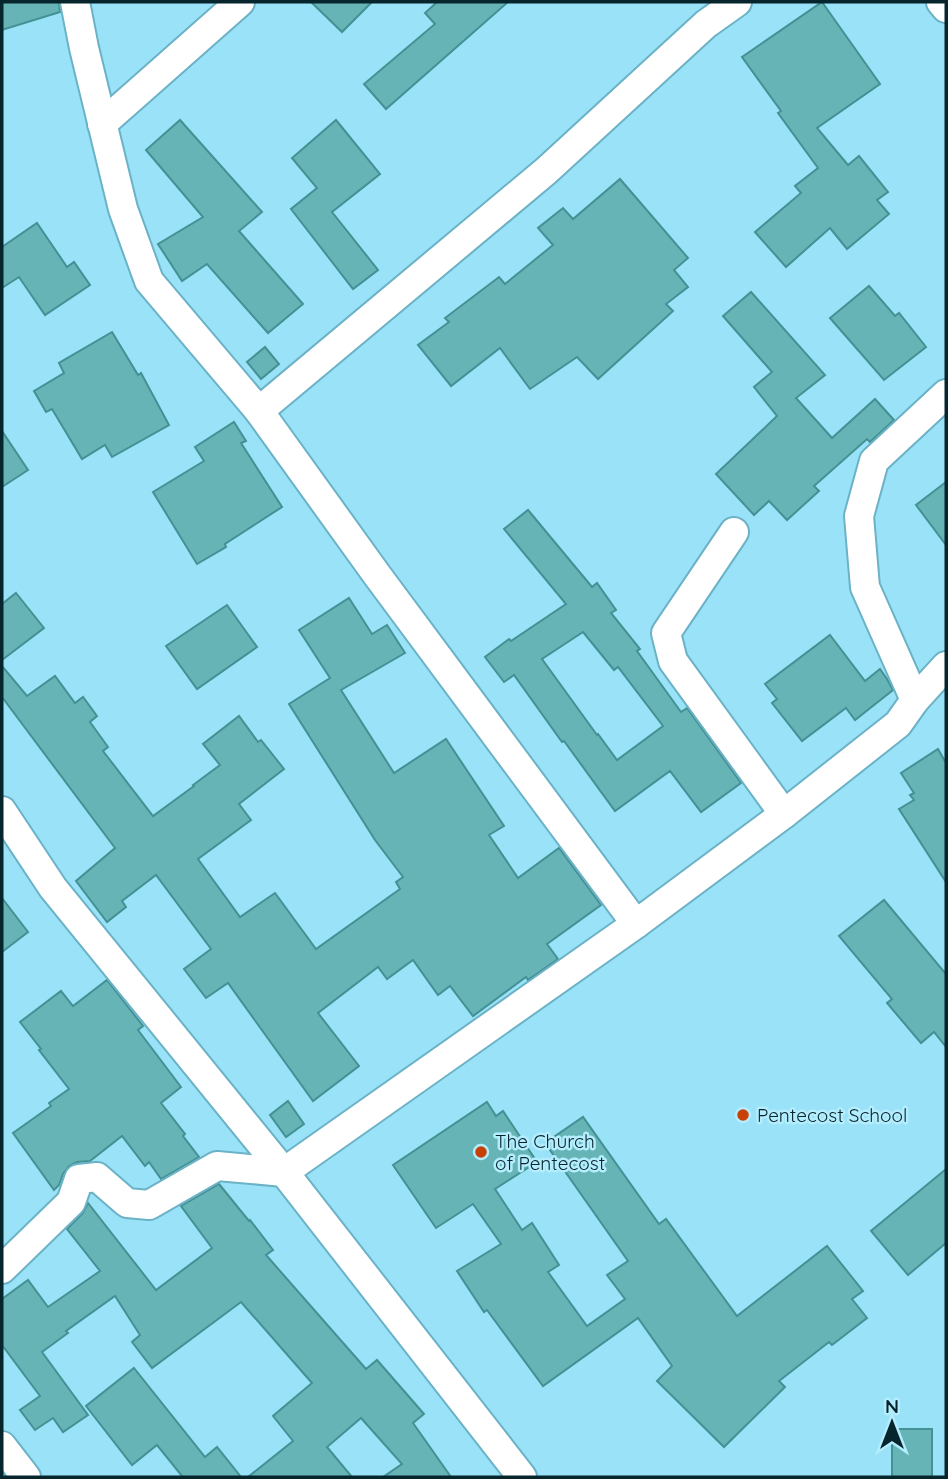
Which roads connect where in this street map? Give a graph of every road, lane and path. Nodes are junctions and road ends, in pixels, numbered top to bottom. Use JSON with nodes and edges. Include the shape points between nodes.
{"nodes":[{"id":1,"x":75,"y":2,"type":"edge"},
{"id":2,"x":240,"y":2,"type":"edge"},
{"id":3,"x":737,"y":2,"type":"edge"},
{"id":4,"x":942,"y":2,"type":"edge"},
{"id":5,"x":946,"y":8,"type":"edge"},
{"id":6,"x":102,"y":124,"type":"junction"},
{"id":7,"x":946,"y":394,"type":"edge"},
{"id":8,"x":259,"y":411,"type":"junction"},
{"id":9,"x":734,"y":532,"type":"dead end"},
{"id":10,"x":946,"y":666,"type":"edge"},
{"id":11,"x":915,"y":700,"type":"junction"},
{"id":12,"x":2,"y":811,"type":"edge"},
{"id":13,"x":784,"y":814,"type":"junction"},
{"id":14,"x":636,"y":924,"type":"junction"},
{"id":15,"x":284,"y":1172,"type":"junction"},
{"id":16,"x":2,"y":1269,"type":"edge"},
{"id":17,"x":2,"y":1446,"type":"edge"},
{"id":18,"x":26,"y":1477,"type":"edge"},
{"id":19,"x":522,"y":1477,"type":"edge"}],
"edges":[{"from":1,"to":6,"type":"street"},
{"from":2,"to":6,"type":"street"},
{"from":3,"to":8,"type":"street","via":[[706,24],[546,171]]},
{"from":4,"to":5,"type":"street"},
{"from":6,"to":8,"type":"street","via":[[123,209],[149,281]]},
{"from":7,"to":11,"type":"street","via":[[874,461],[859,516],[864,587]]},
{"from":8,"to":14,"type":"street"},
{"from":9,"to":13,"type":"street","via":[[666,633],[673,661]]},
{"from":10,"to":11,"type":"street"},
{"from":11,"to":13,"type":"street","via":[[898,724]]},
{"from":12,"to":15,"type":"street","via":[[53,888]]},
{"from":13,"to":14,"type":"street"},
{"from":14,"to":15,"type":"street"},
{"from":15,"to":16,"type":"street","via":[[217,1166],[149,1205],[127,1203],[97,1177],[79,1178],[71,1202]]},
{"from":15,"to":19,"type":"street"},
{"from":17,"to":18,"type":"street"}]}
